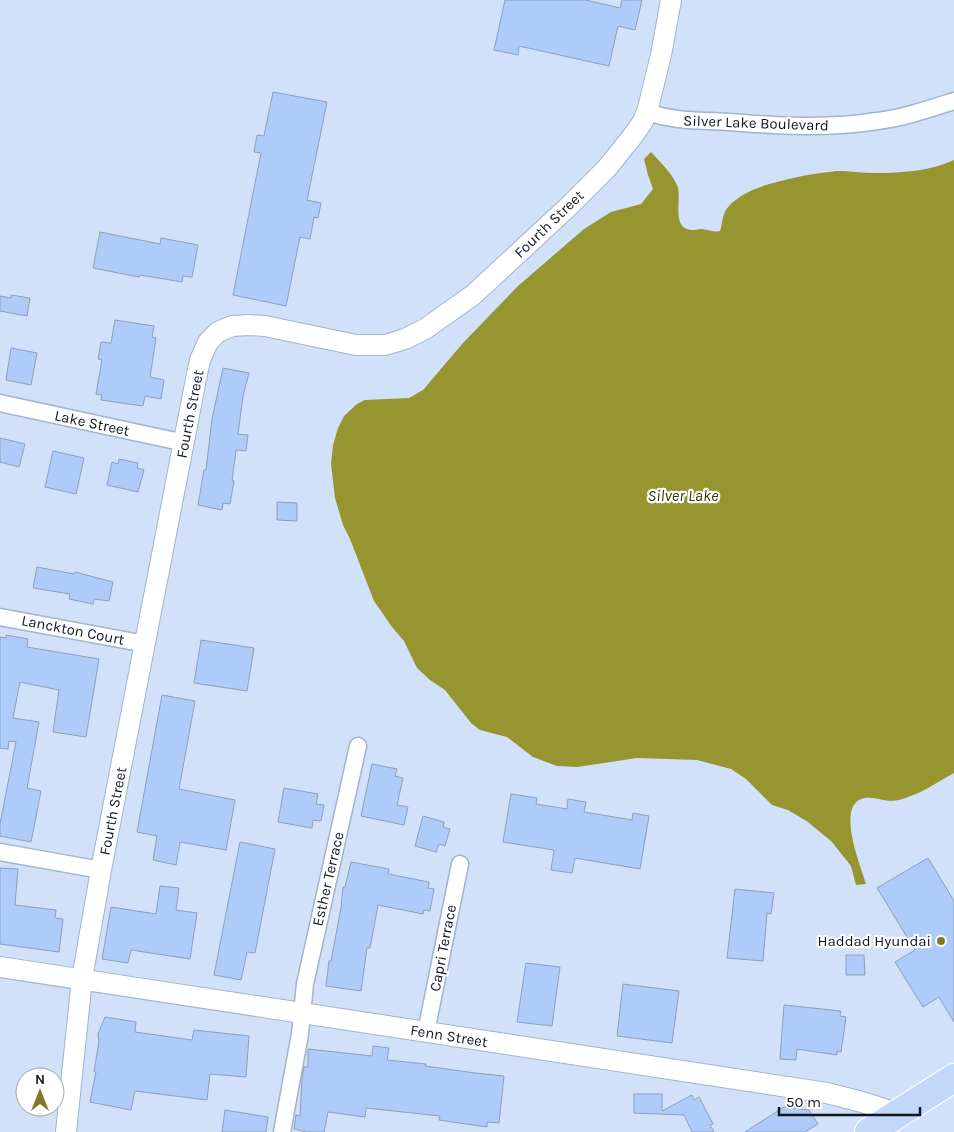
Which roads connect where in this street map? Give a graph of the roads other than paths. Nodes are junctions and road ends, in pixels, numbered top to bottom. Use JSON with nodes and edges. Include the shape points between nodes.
{"nodes":[{"id":1,"x":671,"y":0,"type":"edge"},
{"id":2,"x":954,"y":101,"type":"edge"},
{"id":3,"x":647,"y":112,"type":"junction"},
{"id":4,"x":0,"y":403,"type":"edge"},
{"id":5,"x":185,"y":443,"type":"junction"},
{"id":6,"x":0,"y":616,"type":"edge"},
{"id":7,"x":146,"y":644,"type":"junction"},
{"id":8,"x":358,"y":746,"type":"dead end"},
{"id":9,"x":0,"y":852,"type":"edge"},
{"id":10,"x":460,"y":864,"type":"dead end"},
{"id":11,"x":101,"y":870,"type":"junction"},
{"id":12,"x":0,"y":967,"type":"edge"},
{"id":13,"x":82,"y":979,"type":"junction"},
{"id":14,"x":302,"y":1014,"type":"junction"},
{"id":15,"x":426,"y":1032,"type":"junction"},
{"id":16,"x":954,"y":1078,"type":"edge"},
{"id":17,"x":896,"y":1113,"type":"junction"},
{"id":18,"x":66,"y":1132,"type":"edge"},
{"id":19,"x":282,"y":1132,"type":"edge"},
{"id":20,"x":868,"y":1132,"type":"edge"}],
"edges":[{"from":1,"to":3,"type":"street","name":"Fourth Street"},
{"from":2,"to":3,"type":"street","name":"Silver Lake Boulevard","via":[[919,113],[841,126],[677,120]]},
{"from":3,"to":5,"type":"street","name":"Fourth Street","via":[[622,150],[567,208],[473,295],[425,329],[394,343],[374,346],[254,325],[232,326],[218,332],[208,342],[200,360]]},
{"from":4,"to":5,"type":"street","name":"Lake Street"},
{"from":5,"to":7,"type":"street","name":"Fourth Street"},
{"from":6,"to":7,"type":"street","name":"Lanckton Court"},
{"from":7,"to":11,"type":"street","name":"Fourth Street"},
{"from":8,"to":14,"type":"street","name":"Esther Terrace","via":[[307,974]]},
{"from":9,"to":11,"type":"street"},
{"from":10,"to":15,"type":"street","name":"Capri Terrace"},
{"from":11,"to":13,"type":"street","name":"Fourth Street"},
{"from":12,"to":13,"type":"street","name":"Fenn Street"},
{"from":13,"to":14,"type":"street","name":"Fenn Street"},
{"from":13,"to":18,"type":"street","name":"Fourth Street"},
{"from":14,"to":15,"type":"street","name":"Fenn Street"},
{"from":14,"to":19,"type":"street","name":"Esther Terrace"},
{"from":15,"to":17,"type":"street","name":"Fenn Street","via":[[827,1093]]},
{"from":16,"to":17,"type":"highway"},
{"from":17,"to":20,"type":"highway"}]}
